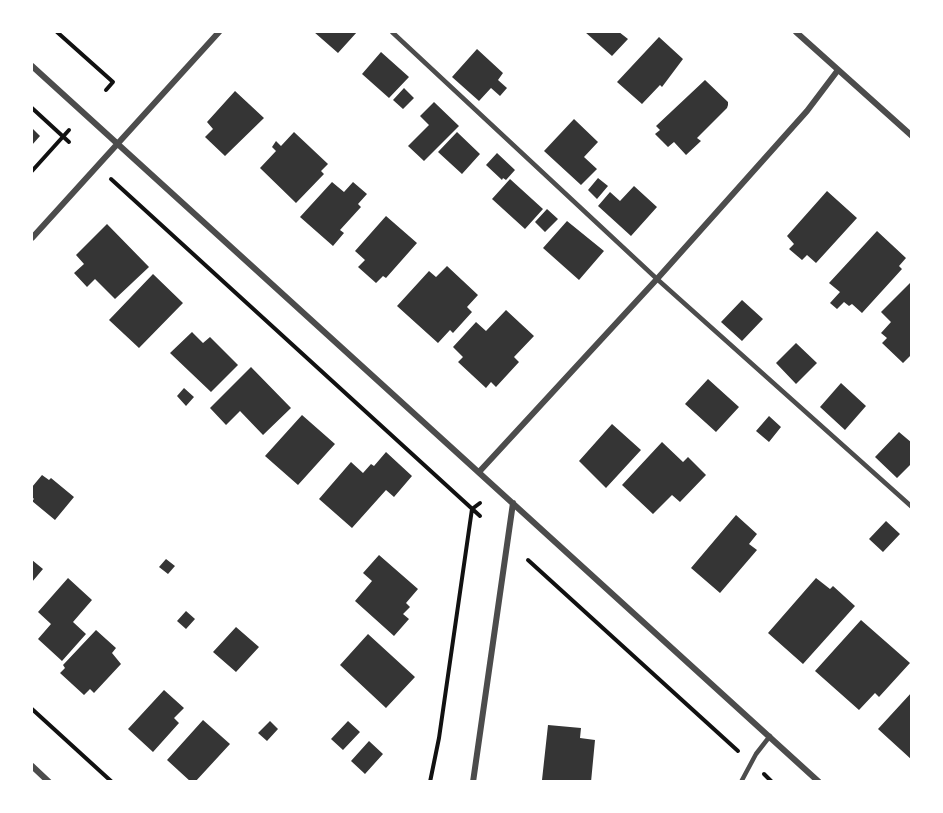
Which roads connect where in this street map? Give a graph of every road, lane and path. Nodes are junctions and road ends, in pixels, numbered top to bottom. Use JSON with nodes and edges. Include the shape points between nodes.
{"nodes":[{"id":1,"x":57,"y":32,"type":"edge"},
{"id":2,"x":219,"y":32,"type":"edge"},
{"id":3,"x":392,"y":32,"type":"edge"},
{"id":4,"x":796,"y":32,"type":"edge"},
{"id":5,"x":32,"y":66,"type":"edge"},
{"id":6,"x":838,"y":70,"type":"junction"},
{"id":7,"x":106,"y":90,"type":"dead end"},
{"id":8,"x":32,"y":108,"type":"edge"},
{"id":9,"x":69,"y":130,"type":"dead end"},
{"id":10,"x":63,"y":136,"type":"junction"},
{"id":11,"x":912,"y":136,"type":"edge"},
{"id":12,"x":69,"y":142,"type":"dead end"},
{"id":13,"x":116,"y":144,"type":"junction"},
{"id":14,"x":32,"y":171,"type":"edge"},
{"id":15,"x":111,"y":179,"type":"dead end"},
{"id":16,"x":124,"y":183,"type":"dead end"},
{"id":17,"x":121,"y":188,"type":"junction"},
{"id":18,"x":32,"y":238,"type":"edge"},
{"id":19,"x":657,"y":279,"type":"junction"},
{"id":20,"x":480,"y":472,"type":"junction"},
{"id":21,"x":480,"y":503,"type":"dead end"},
{"id":22,"x":513,"y":503,"type":"junction"},
{"id":23,"x":912,"y":507,"type":"edge"},
{"id":24,"x":472,"y":509,"type":"junction"},
{"id":25,"x":480,"y":516,"type":"dead end"},
{"id":26,"x":528,"y":560,"type":"dead end"},
{"id":27,"x":32,"y":709,"type":"edge"},
{"id":28,"x":770,"y":736,"type":"junction"},
{"id":29,"x":752,"y":763,"type":"junction"},
{"id":30,"x":32,"y":766,"type":"edge"},
{"id":31,"x":49,"y":782,"type":"edge"},
{"id":32,"x":112,"y":782,"type":"edge"},
{"id":33,"x":430,"y":782,"type":"edge"},
{"id":34,"x":473,"y":782,"type":"edge"},
{"id":35,"x":741,"y":782,"type":"edge"},
{"id":36,"x":772,"y":782,"type":"edge"},
{"id":37,"x":819,"y":782,"type":"edge"}],
"edges":[{"from":1,"to":7,"type":"path","via":[[113,82]]},
{"from":2,"to":13,"type":"street"},
{"from":3,"to":19,"type":"lane"},
{"from":4,"to":6,"type":"street"},
{"from":5,"to":13,"type":"street"},
{"from":6,"to":11,"type":"street"},
{"from":6,"to":19,"type":"street","via":[[807,111]]},
{"from":8,"to":10,"type":"path"},
{"from":9,"to":10,"type":"path"},
{"from":10,"to":12,"type":"path"},
{"from":10,"to":14,"type":"path"},
{"from":13,"to":18,"type":"street"},
{"from":13,"to":20,"type":"street"},
{"from":15,"to":17,"type":"path"},
{"from":16,"to":17,"type":"path"},
{"from":17,"to":24,"type":"path"},
{"from":19,"to":20,"type":"street"},
{"from":19,"to":23,"type":"lane"},
{"from":20,"to":22,"type":"street"},
{"from":21,"to":24,"type":"path"},
{"from":22,"to":28,"type":"street"},
{"from":22,"to":34,"type":"street"},
{"from":24,"to":25,"type":"path"},
{"from":24,"to":33,"type":"path"},
{"from":26,"to":29,"type":"path"},
{"from":27,"to":32,"type":"path"},
{"from":28,"to":29,"type":"lane"},
{"from":28,"to":37,"type":"street"},
{"from":29,"to":35,"type":"lane"},
{"from":29,"to":36,"type":"path"},
{"from":30,"to":31,"type":"street"}]}
